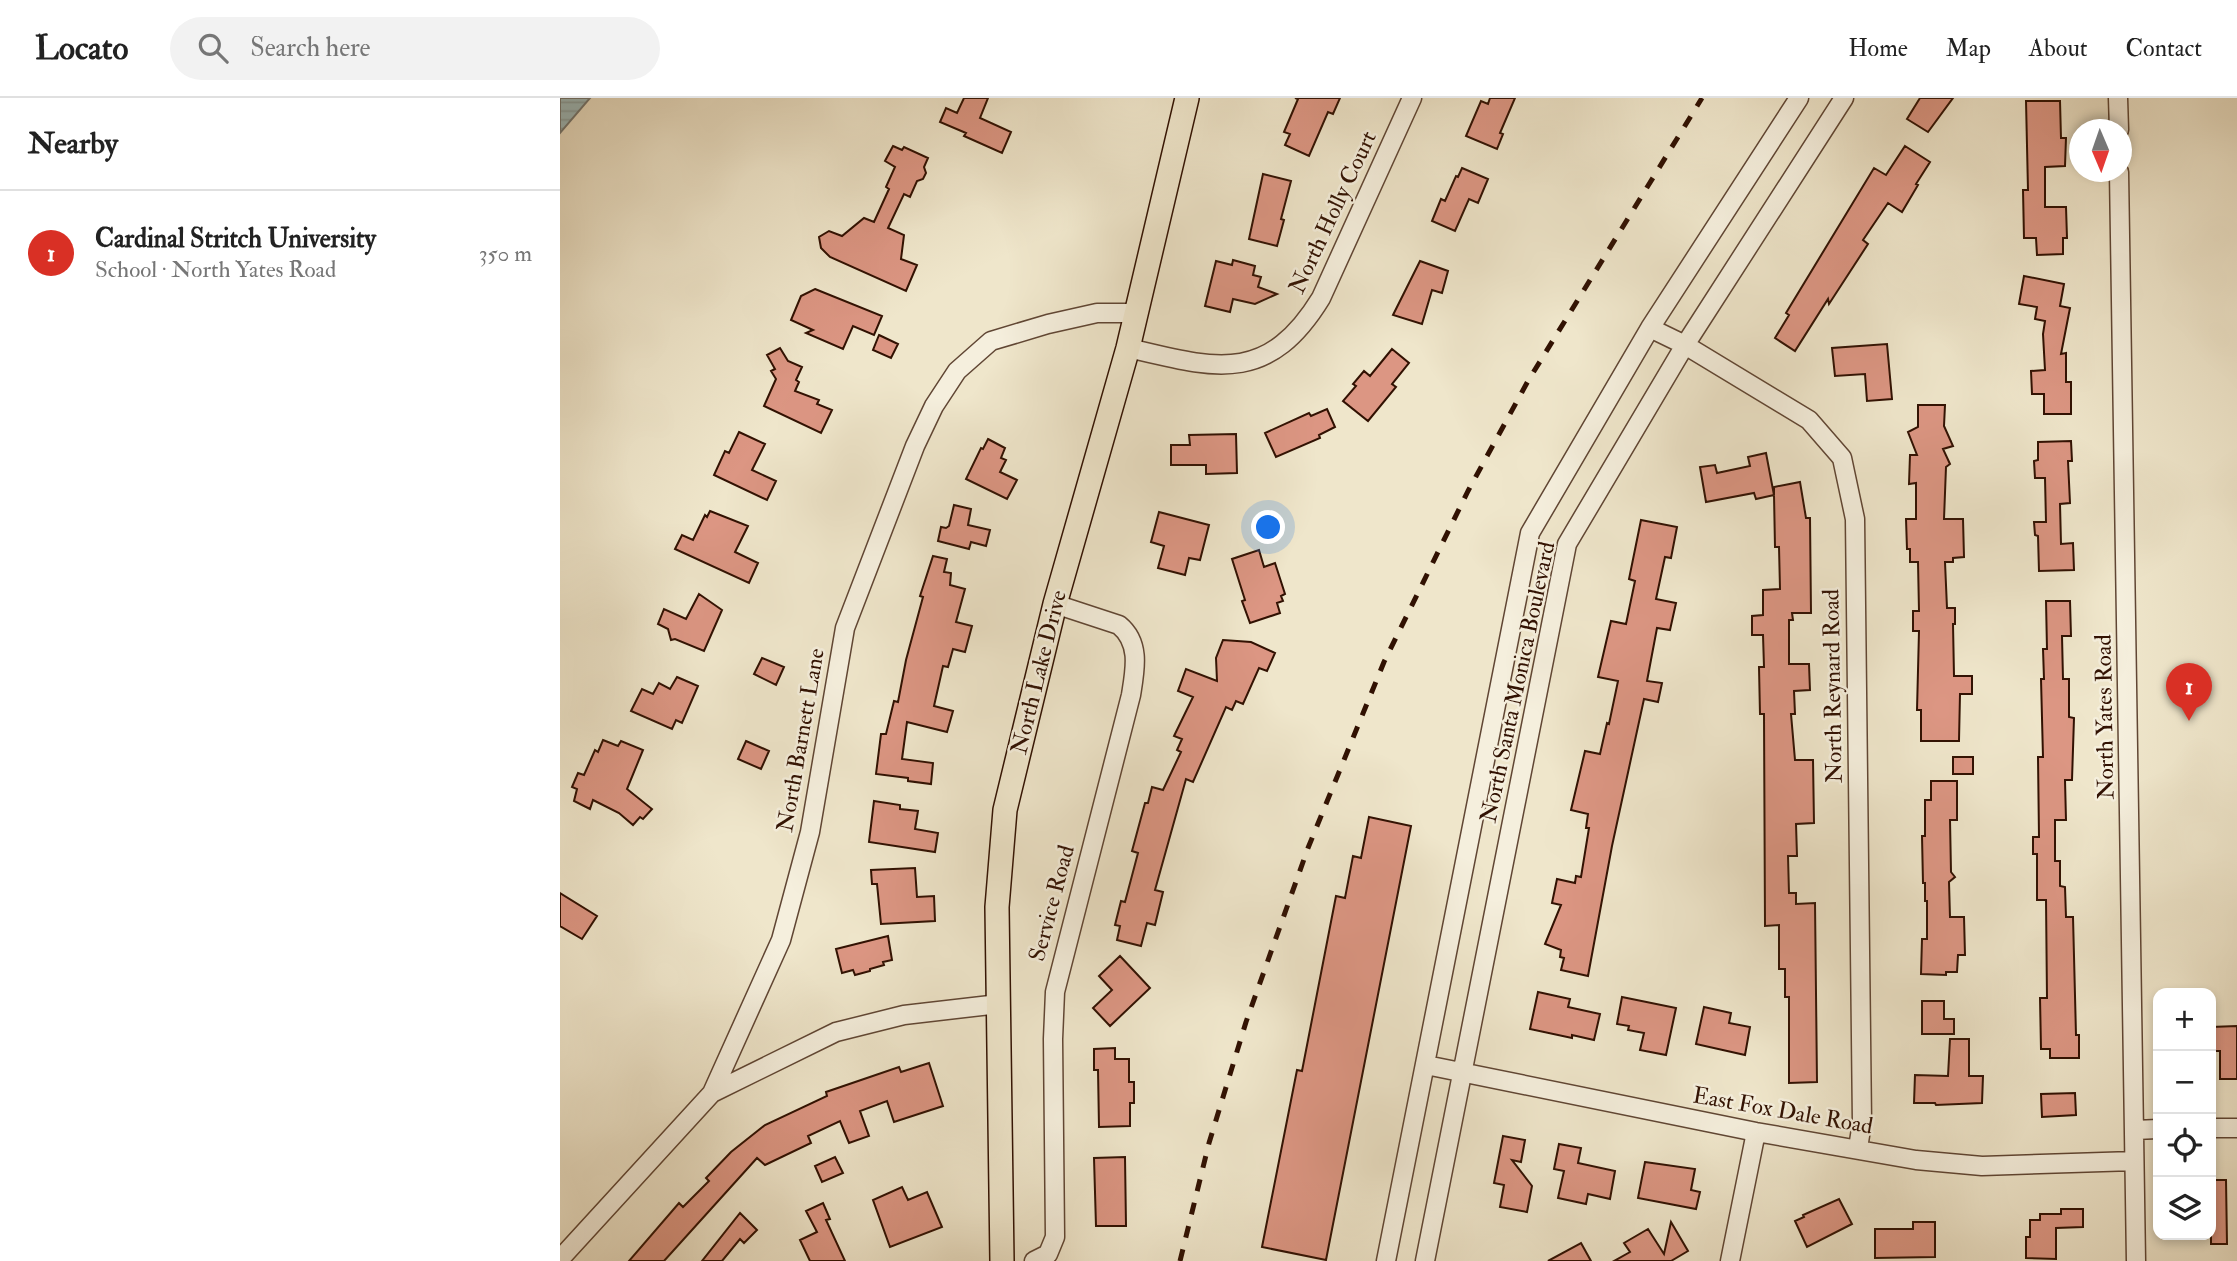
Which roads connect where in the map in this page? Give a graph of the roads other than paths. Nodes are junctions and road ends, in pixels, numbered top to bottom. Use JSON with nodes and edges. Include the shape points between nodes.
{"nodes":[{"id":1,"x":1187,"y":98,"type":"edge"},
{"id":2,"x":1412,"y":98,"type":"edge"},
{"id":3,"x":1799,"y":98,"type":"edge"},
{"id":4,"x":1844,"y":98,"type":"edge"},
{"id":5,"x":2118,"y":98,"type":"edge"},
{"id":6,"x":2119,"y":119,"type":"edge"},
{"id":7,"x":2119,"y":182,"type":"edge"},
{"id":8,"x":1136,"y":313,"type":"junction"},
{"id":9,"x":1650,"y":328,"type":"junction"},
{"id":10,"x":1685,"y":345,"type":"junction"},
{"id":11,"x":1128,"y":348,"type":"junction"},
{"id":12,"x":1055,"y":604,"type":"junction"},
{"id":13,"x":999,"y":1004,"type":"junction"},
{"id":14,"x":1426,"y":1065,"type":"junction"},
{"id":15,"x":1462,"y":1070,"type":"junction"},
{"id":16,"x":712,"y":1093,"type":"junction"},
{"id":17,"x":2216,"y":1128,"type":"edge"},
{"id":18,"x":2237,"y":1128,"type":"edge"},
{"id":19,"x":2153,"y":1129,"type":"edge"},
{"id":20,"x":2135,"y":1130,"type":"junction"},
{"id":21,"x":1756,"y":1132,"type":"junction"},
{"id":22,"x":1858,"y":1148,"type":"junction"},
{"id":23,"x":2134,"y":1161,"type":"junction"},
{"id":24,"x":560,"y":1259,"type":"edge"},
{"id":25,"x":1002,"y":1261,"type":"edge"},
{"id":26,"x":1034,"y":1261,"type":"edge"},
{"id":27,"x":1386,"y":1261,"type":"edge"},
{"id":28,"x":1425,"y":1261,"type":"edge"},
{"id":29,"x":1730,"y":1261,"type":"edge"},
{"id":30,"x":2136,"y":1261,"type":"edge"}],
"edges":[{"from":1,"to":8,"type":"main road","name":"North Lake Drive"},
{"from":2,"to":11,"type":"street","name":"North Holly Court","via":[[1321,298],[1309,319],[1278,350],[1223,365]]},
{"from":3,"to":9,"type":"street","name":"North Santa Monica Boulevard"},
{"from":4,"to":10,"type":"street","name":"North Santa Monica Boulevard"},
{"from":5,"to":6,"type":"street"},
{"from":7,"to":20,"type":"street","name":"North Yates Road"},
{"from":8,"to":11,"type":"main road","name":"North Lake Drive"},
{"from":8,"to":16,"type":"street","name":"North Barnett Lane","via":[[1097,313],[991,341],[957,371],[934,406],[845,628],[810,832],[781,940]]},
{"from":9,"to":10,"type":"street","name":"North Reynard Road"},
{"from":9,"to":14,"type":"street","name":"North Santa Monica Boulevard","via":[[1530,533]]},
{"from":10,"to":15,"type":"street","name":"North Santa Monica Boulevard","via":[[1567,544]]},
{"from":10,"to":22,"type":"street","name":"North Reynard Road","via":[[1809,420],[1842,458],[1854,519],[1862,1123]]},
{"from":11,"to":12,"type":"main road","name":"North Lake Drive"},
{"from":12,"to":13,"type":"main road","name":"North Lake Drive","via":[[1005,810],[997,907]]},
{"from":12,"to":26,"type":"street","name":"Service Road","via":[[1119,625],[1132,642],[1135,659],[1131,695],[1055,992],[1055,1237],[1048,1254]]},
{"from":13,"to":16,"type":"street","via":[[904,1015],[836,1032]]},
{"from":13,"to":25,"type":"main road","name":"North Lake Drive"},
{"from":14,"to":15,"type":"street","name":"East Fox Dale Road"},
{"from":14,"to":27,"type":"street","name":"North Santa Monica Boulevard"},
{"from":15,"to":21,"type":"street","name":"East Fox Dale Road"},
{"from":15,"to":28,"type":"street","name":"North Santa Monica Boulevard"},
{"from":16,"to":24,"type":"street","name":"North Barnett Lane"},
{"from":17,"to":18,"type":"street"},
{"from":19,"to":20,"type":"street"},
{"from":20,"to":23,"type":"street","name":"North Yates Road"},
{"from":21,"to":22,"type":"street","name":"East Fox Dale Road"},
{"from":21,"to":29,"type":"street"},
{"from":22,"to":23,"type":"street","name":"East Fox Dale Road","via":[[1916,1160],[1982,1166]]},
{"from":23,"to":30,"type":"street","name":"North Yates Road"}]}
